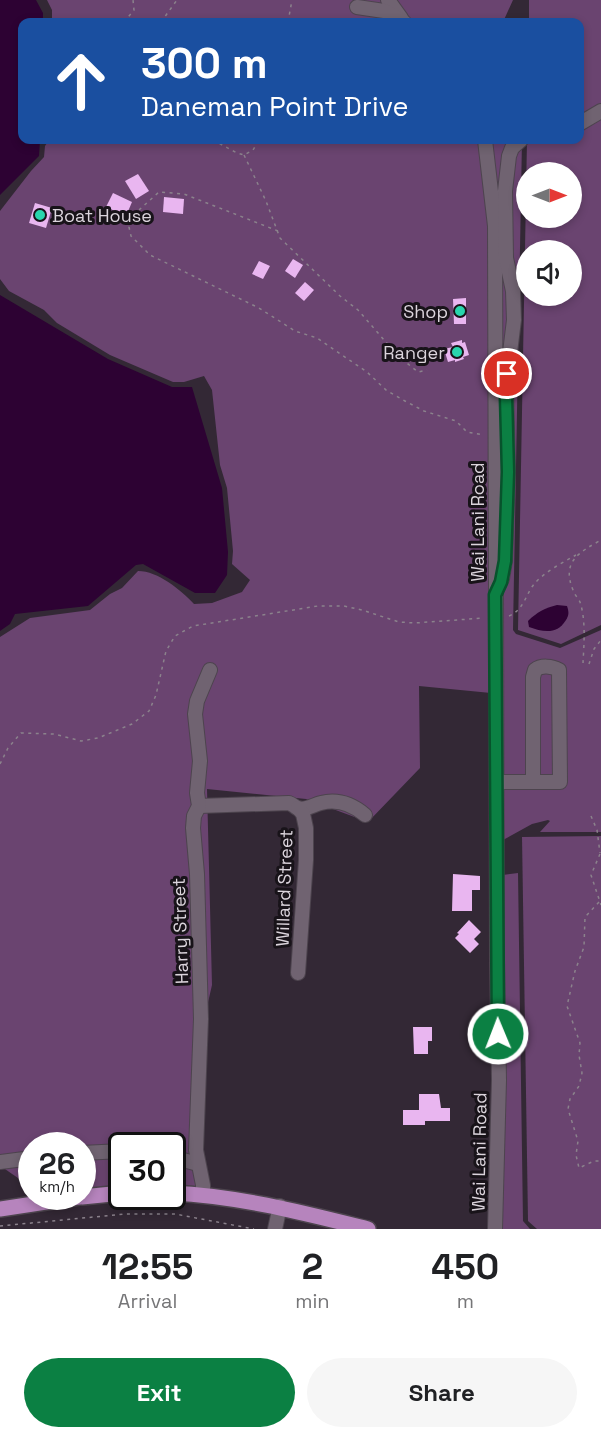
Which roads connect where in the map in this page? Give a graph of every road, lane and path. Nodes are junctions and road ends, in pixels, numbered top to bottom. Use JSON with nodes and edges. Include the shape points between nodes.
{"nodes":[{"id":1,"x":133,"y":0,"type":"edge"},
{"id":2,"x":177,"y":0,"type":"edge"},
{"id":3,"x":292,"y":0,"type":"edge"},
{"id":4,"x":388,"y":0,"type":"edge"},
{"id":5,"x":357,"y":7,"type":"dead end"},
{"id":6,"x":127,"y":18,"type":"edge"},
{"id":7,"x":164,"y":18,"type":"edge"},
{"id":8,"x":289,"y":18,"type":"edge"},
{"id":9,"x":397,"y":18,"type":"edge"},
{"id":10,"x":401,"y":18,"type":"edge"},
{"id":11,"x":601,"y":111,"type":"edge"},
{"id":12,"x":584,"y":121,"type":"edge"},
{"id":13,"x":220,"y":144,"type":"edge"},
{"id":14,"x":257,"y":144,"type":"edge"},
{"id":15,"x":485,"y":144,"type":"edge"},
{"id":16,"x":516,"y":144,"type":"edge"},
{"id":17,"x":244,"y":155,"type":"junction"},
{"id":18,"x":278,"y":231,"type":"junction"},
{"id":19,"x":427,"y":370,"type":"dead end"},
{"id":20,"x":495,"y":435,"type":"junction"},
{"id":21,"x":601,"y":540,"type":"edge"},
{"id":22,"x":576,"y":555,"type":"junction"},
{"id":23,"x":495,"y":595,"type":"junction"},
{"id":24,"x":495,"y":618,"type":"junction"},
{"id":25,"x":601,"y":640,"type":"edge"},
{"id":26,"x":583,"y":663,"type":"dead end"},
{"id":27,"x":589,"y":664,"type":"dead end"},
{"id":28,"x":210,"y":670,"type":"dead end"},
{"id":29,"x":0,"y":764,"type":"edge"},
{"id":30,"x":497,"y":782,"type":"junction"},
{"id":31,"x":533,"y":782,"type":"junction"},
{"id":32,"x":199,"y":806,"type":"junction"},
{"id":33,"x":298,"y":808,"type":"junction"},
{"id":34,"x":365,"y":815,"type":"dead end"},
{"id":35,"x":591,"y":816,"type":"dead end"},
{"id":36,"x":601,"y":854,"type":"edge"},
{"id":37,"x":598,"y":902,"type":"junction"},
{"id":38,"x":601,"y":905,"type":"edge"},
{"id":39,"x":298,"y":973,"type":"dead end"},
{"id":40,"x":18,"y":1160,"type":"edge"},
{"id":41,"x":186,"y":1161,"type":"edge"},
{"id":42,"x":601,"y":1161,"type":"edge"},
{"id":43,"x":0,"y":1162,"type":"edge"},
{"id":44,"x":198,"y":1164,"type":"junction"},
{"id":45,"x":186,"y":1193,"type":"edge"},
{"id":46,"x":203,"y":1194,"type":"junction"},
{"id":47,"x":18,"y":1206,"type":"edge"},
{"id":48,"x":279,"y":1206,"type":"junction"},
{"id":49,"x":0,"y":1209,"type":"edge"},
{"id":50,"x":0,"y":1226,"type":"edge"},
{"id":51,"x":254,"y":1229,"type":"edge"},
{"id":52,"x":275,"y":1229,"type":"edge"},
{"id":53,"x":368,"y":1229,"type":"edge"},
{"id":54,"x":495,"y":1229,"type":"edge"}],
"edges":[{"from":1,"to":6,"type":"path","via":[[134,10]]},
{"from":2,"to":7,"type":"path"},
{"from":3,"to":8,"type":"path"},
{"from":4,"to":10,"type":"street"},
{"from":5,"to":9,"type":"street","via":[[384,11]]},
{"from":11,"to":12,"type":"street"},
{"from":13,"to":17,"type":"path"},
{"from":14,"to":17,"type":"path"},
{"from":15,"to":20,"type":"street","name":"Wai Lani Road","via":[[495,226]]},
{"from":16,"to":23,"type":"street","via":[[508,156],[506,183],[505,248],[514,320],[506,385],[505,561]]},
{"from":17,"to":18,"type":"path"},
{"from":18,"to":19,"type":"path","via":[[280,238],[358,310],[405,362],[418,372]]},
{"from":18,"to":20,"type":"path","via":[[184,194],[159,192],[140,209],[129,227],[131,236],[150,255],[259,308],[295,331],[317,338],[405,401],[456,421],[467,432]]},
{"from":20,"to":23,"type":"street","name":"Wai Lani Road"},
{"from":21,"to":22,"type":"path"},
{"from":22,"to":24,"type":"path","via":[[534,584],[516,614]]},
{"from":22,"to":26,"type":"path","via":[[570,566],[570,578],[582,613]]},
{"from":23,"to":24,"type":"street","name":"Wai Lani Road"},
{"from":24,"to":29,"type":"path","via":[[399,622],[344,606],[318,606],[194,626],[175,636],[166,651],[153,703],[132,724],[81,741],[54,734],[21,733]]},
{"from":24,"to":30,"type":"street","name":"Wai Lani Road"},
{"from":25,"to":27,"type":"path"},
{"from":28,"to":32,"type":"street","name":"Harry Street","via":[[195,714],[201,750]]},
{"from":30,"to":31,"type":"street"},
{"from":30,"to":54,"type":"street","name":"Wai Lani Road","via":[[499,1080]]},
{"from":31,"to":31,"type":"street","via":[[560,782],[559,670],[554,667],[539,667],[533,677]]},
{"from":32,"to":33,"type":"street","via":[[289,803]]},
{"from":32,"to":44,"type":"street","name":"Harry Street","via":[[193,828],[201,1019]]},
{"from":33,"to":34,"type":"street","via":[[339,802],[351,804]]},
{"from":33,"to":39,"type":"street","name":"Willard Street","via":[[306,828]]},
{"from":35,"to":36,"type":"path"},
{"from":36,"to":37,"type":"path","via":[[591,875]]},
{"from":37,"to":38,"type":"path"},
{"from":37,"to":42,"type":"path","via":[[585,918],[584,947],[567,1006],[580,1043],[582,1073],[568,1109],[578,1141],[579,1168]]},
{"from":40,"to":43,"type":"street"},
{"from":41,"to":44,"type":"street"},
{"from":44,"to":46,"type":"street","name":"Harry Street"},
{"from":45,"to":46,"type":"main road"},
{"from":46,"to":48,"type":"main road"},
{"from":47,"to":49,"type":"main road"},
{"from":48,"to":52,"type":"street"},
{"from":48,"to":53,"type":"main road"},
{"from":50,"to":51,"type":"path","via":[[125,1214],[175,1214]]}]}
